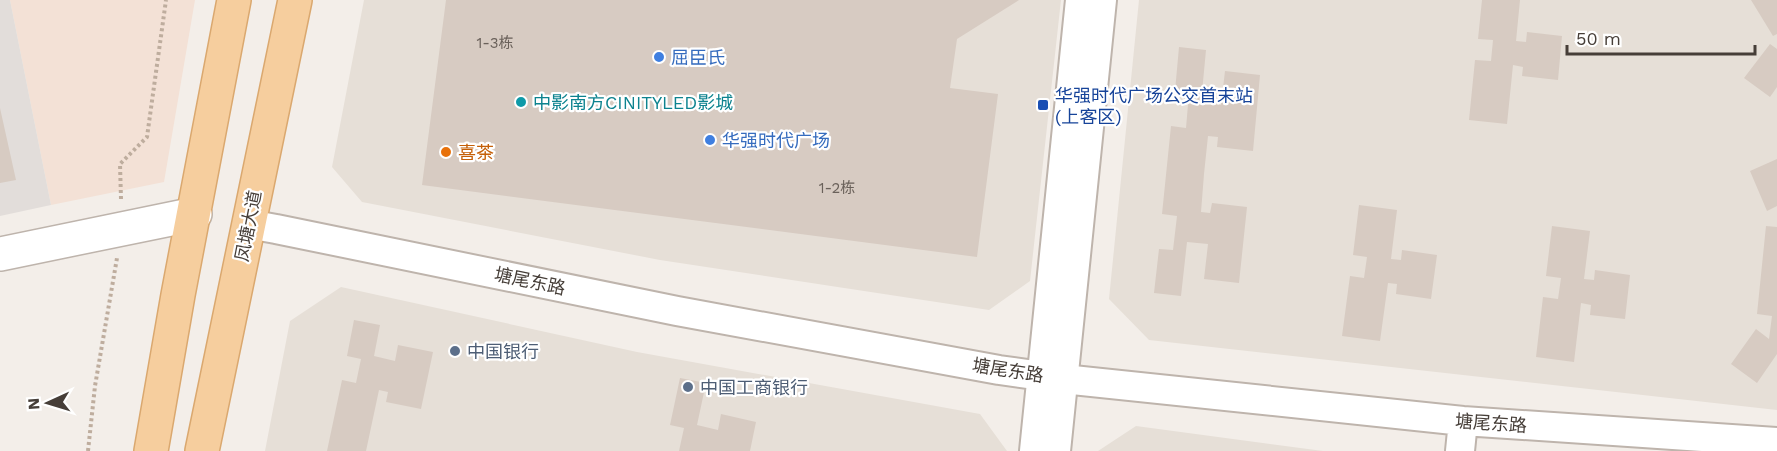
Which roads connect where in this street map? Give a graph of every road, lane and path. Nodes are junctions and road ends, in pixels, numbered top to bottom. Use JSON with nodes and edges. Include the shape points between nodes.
{"nodes":[{"id":1,"x":234,"y":0,"type":"edge"},
{"id":2,"x":295,"y":0,"type":"edge"},
{"id":3,"x":1080,"y":0,"type":"edge"},
{"id":4,"x":1102,"y":0,"type":"edge"},
{"id":5,"x":195,"y":214,"type":"junction"},
{"id":6,"x":248,"y":224,"type":"junction"},
{"id":7,"x":0,"y":254,"type":"edge"},
{"id":8,"x":1052,"y":378,"type":"junction"},
{"id":9,"x":1463,"y":422,"type":"junction"},
{"id":10,"x":1777,"y":442,"type":"edge"},
{"id":11,"x":152,"y":451,"type":"edge"},
{"id":12,"x":202,"y":451,"type":"edge"},
{"id":13,"x":1034,"y":451,"type":"edge"},
{"id":14,"x":1056,"y":451,"type":"edge"},
{"id":15,"x":1460,"y":451,"type":"edge"}],
"edges":[{"from":1,"to":5,"type":"main road"},
{"from":2,"to":6,"type":"main road","name":"凤塘大道"},
{"from":3,"to":8,"type":"street"},
{"from":4,"to":8,"type":"street"},
{"from":5,"to":7,"type":"street"},
{"from":5,"to":11,"type":"main road"},
{"from":6,"to":8,"type":"street","name":"塘尾东路","via":[[676,311]]},
{"from":6,"to":12,"type":"main road","name":"凤塘大道"},
{"from":8,"to":9,"type":"street","name":"塘尾东路"},
{"from":8,"to":13,"type":"street"},
{"from":8,"to":14,"type":"street"},
{"from":9,"to":10,"type":"street","name":"塘尾东路"},
{"from":9,"to":15,"type":"street"}]}
